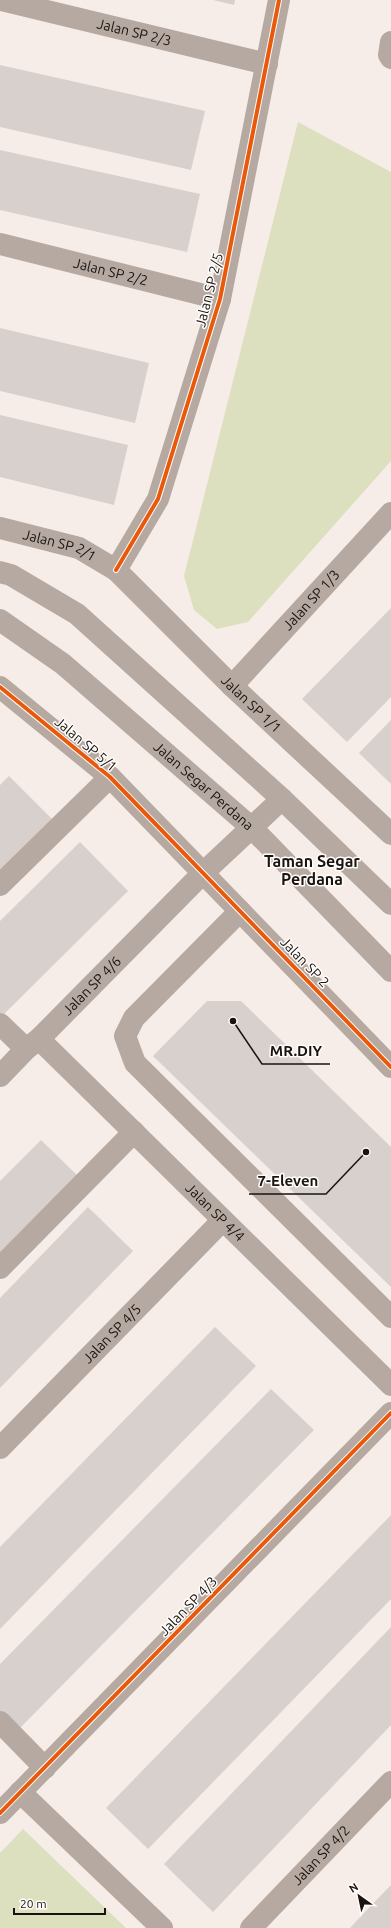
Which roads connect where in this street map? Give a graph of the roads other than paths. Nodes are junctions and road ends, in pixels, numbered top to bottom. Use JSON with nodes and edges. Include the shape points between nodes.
{"nodes":[{"id":1,"x":1,"y":0,"type":"edge"},
{"id":2,"x":279,"y":0,"type":"edge"},
{"id":3,"x":391,"y":42,"type":"edge"},
{"id":4,"x":391,"y":58,"type":"edge"},
{"id":5,"x":267,"y":64,"type":"junction"},
{"id":6,"x":0,"y":244,"type":"edge"},
{"id":7,"x":220,"y":299,"type":"junction"},
{"id":8,"x":391,"y":513,"type":"edge"},
{"id":9,"x":0,"y":528,"type":"edge"},
{"id":10,"x":116,"y":570,"type":"junction"},
{"id":11,"x":0,"y":572,"type":"edge"},
{"id":12,"x":0,"y":620,"type":"edge"},
{"id":13,"x":232,"y":686,"type":"junction"},
{"id":14,"x":0,"y":687,"type":"edge"},
{"id":15,"x":110,"y":778,"type":"junction"},
{"id":16,"x":282,"y":799,"type":"junction"},
{"id":17,"x":252,"y":828,"type":"junction"},
{"id":18,"x":391,"y":834,"type":"edge"},
{"id":19,"x":203,"y":873,"type":"junction"},
{"id":20,"x":0,"y":886,"type":"edge"},
{"id":21,"x":391,"y":904,"type":"edge"},
{"id":22,"x":240,"y":911,"type":"junction"},
{"id":23,"x":391,"y":971,"type":"edge"},
{"id":24,"x":0,"y":1024,"type":"edge"},
{"id":25,"x":33,"y":1044,"type":"junction"},
{"id":26,"x":391,"y":1067,"type":"edge"},
{"id":27,"x":0,"y":1076,"type":"edge"},
{"id":28,"x":134,"y":1132,"type":"junction"},
{"id":29,"x":223,"y":1220,"type":"junction"},
{"id":30,"x":0,"y":1268,"type":"edge"},
{"id":31,"x":391,"y":1317,"type":"edge"},
{"id":32,"x":391,"y":1386,"type":"edge"},
{"id":33,"x":391,"y":1413,"type":"edge"},
{"id":34,"x":0,"y":1448,"type":"edge"},
{"id":35,"x":0,"y":1722,"type":"edge"},
{"id":36,"x":45,"y":1768,"type":"junction"},
{"id":37,"x":391,"y":1782,"type":"edge"},
{"id":38,"x":20,"y":1792,"type":"junction"},
{"id":39,"x":0,"y":1813,"type":"edge"},
{"id":40,"x":162,"y":1928,"type":"edge"},
{"id":41,"x":251,"y":1928,"type":"edge"}],
"edges":[{"from":1,"to":5,"type":"street","name":"Jalan SP 2/3"},
{"from":2,"to":5,"type":"street","name":"Jalan SP 2/5"},
{"from":3,"to":4,"type":"street"},
{"from":5,"to":7,"type":"street","name":"Jalan SP 2/5"},
{"from":6,"to":7,"type":"street","name":"Jalan SP 2/2"},
{"from":7,"to":10,"type":"street","name":"Jalan SP 2/5","via":[[158,499]]},
{"from":8,"to":13,"type":"street","name":"Jalan SP 1/3"},
{"from":9,"to":10,"type":"street","name":"Jalan SP 2/1","via":[[79,548]]},
{"from":10,"to":13,"type":"street","name":"Jalan SP 1/1"},
{"from":11,"to":16,"type":"street","via":[[11,575],[77,614]]},
{"from":12,"to":17,"type":"street","name":"Jalan Segar Perdana","via":[[63,664]]},
{"from":13,"to":18,"type":"street","name":"Jalan SP 1/1"},
{"from":14,"to":15,"type":"street","name":"Jalan SP 5/1"},
{"from":15,"to":19,"type":"street","name":"Jalan SP 5/1"},
{"from":15,"to":20,"type":"street"},
{"from":16,"to":17,"type":"street","name":"Jalan SP 4/6"},
{"from":16,"to":21,"type":"street"},
{"from":17,"to":19,"type":"street","name":"Jalan SP 4/6"},
{"from":17,"to":23,"type":"street","name":"Jalan Segar Perdana"},
{"from":19,"to":22,"type":"street","name":"Jalan SP 2"},
{"from":19,"to":25,"type":"street","name":"Jalan SP 4/6"},
{"from":22,"to":26,"type":"street","name":"Jalan SP 2"},
{"from":22,"to":31,"type":"street","via":[[134,1018],[125,1036],[135,1063]]},
{"from":24,"to":25,"type":"street","name":"Jalan SP 4/4"},
{"from":25,"to":27,"type":"street","name":"Jalan SP 4/6"},
{"from":25,"to":28,"type":"street","name":"Jalan SP 4/4"},
{"from":28,"to":29,"type":"street","name":"Jalan SP 4/4"},
{"from":28,"to":30,"type":"street"},
{"from":29,"to":32,"type":"street","name":"Jalan SP 4/4"},
{"from":29,"to":34,"type":"street","name":"Jalan SP 4/5"},
{"from":33,"to":36,"type":"street","name":"Jalan SP 4/3"},
{"from":35,"to":36,"type":"street"},
{"from":36,"to":38,"type":"street","name":"Jalan SP 4/3"},
{"from":37,"to":41,"type":"street","name":"Jalan SP 4/2"},
{"from":38,"to":39,"type":"street","name":"Jalan SP 4/3"},
{"from":38,"to":40,"type":"street"}]}
